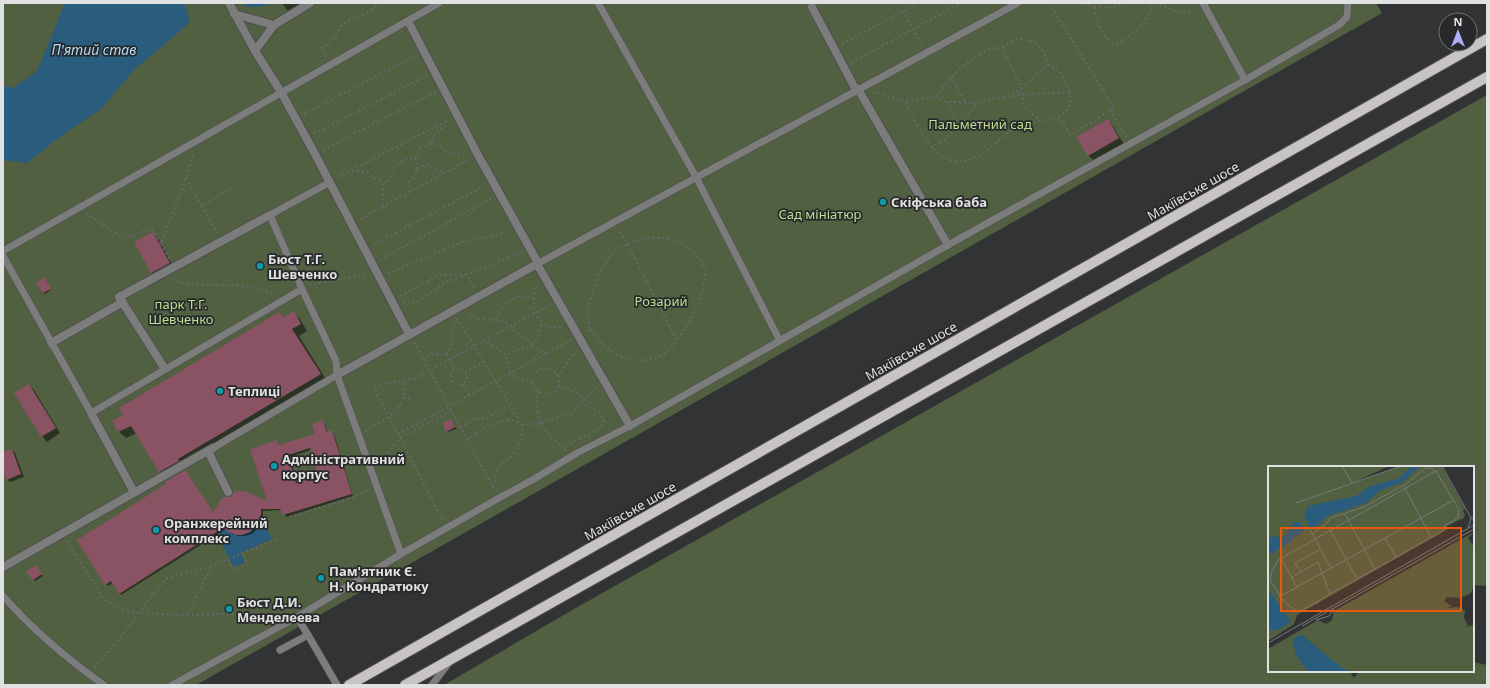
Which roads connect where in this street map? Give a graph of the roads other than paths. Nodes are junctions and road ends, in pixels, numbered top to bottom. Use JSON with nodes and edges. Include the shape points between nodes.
{"nodes":[{"id":1,"x":229,"y":3,"type":"edge"},
{"id":2,"x":310,"y":3,"type":"edge"},
{"id":3,"x":440,"y":3,"type":"edge"},
{"id":4,"x":598,"y":3,"type":"edge"},
{"id":5,"x":1018,"y":3,"type":"edge"},
{"id":6,"x":1203,"y":3,"type":"edge"},
{"id":7,"x":1348,"y":3,"type":"edge"},
{"id":8,"x":812,"y":7,"type":"dead end"},
{"id":9,"x":234,"y":14,"type":"junction"},
{"id":10,"x":408,"y":21,"type":"junction"},
{"id":11,"x":274,"y":25,"type":"junction"},
{"id":12,"x":1487,"y":39,"type":"edge"},
{"id":13,"x":255,"y":51,"type":"junction"},
{"id":14,"x":1487,"y":77,"type":"edge"},
{"id":15,"x":1245,"y":80,"type":"junction"},
{"id":16,"x":857,"y":89,"type":"junction"},
{"id":17,"x":281,"y":92,"type":"junction"},
{"id":18,"x":696,"y":177,"type":"junction"},
{"id":19,"x":330,"y":182,"type":"junction"},
{"id":20,"x":270,"y":215,"type":"junction"},
{"id":21,"x":948,"y":245,"type":"junction"},
{"id":22,"x":3,"y":251,"type":"edge"},
{"id":23,"x":3,"y":256,"type":"edge"},
{"id":24,"x":537,"y":263,"type":"junction"},
{"id":25,"x":301,"y":288,"type":"junction"},
{"id":26,"x":123,"y":302,"type":"junction"},
{"id":27,"x":409,"y":334,"type":"junction"},
{"id":28,"x":780,"y":341,"type":"junction"},
{"id":29,"x":51,"y":343,"type":"junction"},
{"id":30,"x":165,"y":369,"type":"junction"},
{"id":31,"x":337,"y":375,"type":"junction"},
{"id":32,"x":91,"y":413,"type":"junction"},
{"id":33,"x":630,"y":426,"type":"junction"},
{"id":34,"x":211,"y":450,"type":"junction"},
{"id":35,"x":134,"y":492,"type":"junction"},
{"id":36,"x":228,"y":492,"type":"dead end"},
{"id":37,"x":401,"y":554,"type":"junction"},
{"id":38,"x":3,"y":567,"type":"edge"},
{"id":39,"x":3,"y":596,"type":"edge"},
{"id":40,"x":297,"y":617,"type":"junction"},
{"id":41,"x":308,"y":635,"type":"junction"},
{"id":42,"x":280,"y":650,"type":"dead end"},
{"id":43,"x":452,"y":658,"type":"junction"},
{"id":44,"x":104,"y":685,"type":"edge"},
{"id":45,"x":172,"y":685,"type":"edge"},
{"id":46,"x":337,"y":685,"type":"edge"},
{"id":47,"x":349,"y":685,"type":"edge"},
{"id":48,"x":405,"y":685,"type":"edge"},
{"id":49,"x":432,"y":685,"type":"edge"}],
"edges":[{"from":1,"to":9,"type":"street"},
{"from":2,"to":11,"type":"street"},
{"from":3,"to":10,"type":"lane"},
{"from":4,"to":18,"type":"lane"},
{"from":5,"to":16,"type":"lane"},
{"from":6,"to":15,"type":"lane"},
{"from":7,"to":15,"type":"lane","via":[[1347,17],[1339,25]]},
{"from":8,"to":16,"type":"street"},
{"from":9,"to":11,"type":"street"},
{"from":9,"to":13,"type":"street"},
{"from":10,"to":17,"type":"lane"},
{"from":10,"to":24,"type":"street"},
{"from":11,"to":13,"type":"street"},
{"from":12,"to":47,"type":"main road","name":"Макіївське шосе"},
{"from":13,"to":17,"type":"street"},
{"from":14,"to":43,"type":"main road"},
{"from":15,"to":21,"type":"lane"},
{"from":16,"to":18,"type":"lane"},
{"from":16,"to":21,"type":"street"},
{"from":17,"to":19,"type":"street"},
{"from":17,"to":22,"type":"lane"},
{"from":18,"to":24,"type":"lane"},
{"from":18,"to":28,"type":"lane"},
{"from":19,"to":20,"type":"lane"},
{"from":19,"to":27,"type":"street"},
{"from":20,"to":25,"type":"lane"},
{"from":20,"to":26,"type":"street","via":[[119,297]]},
{"from":21,"to":28,"type":"lane"},
{"from":23,"to":29,"type":"lane"},
{"from":24,"to":27,"type":"street","via":[[478,295],[453,312]]},
{"from":24,"to":33,"type":"street"},
{"from":25,"to":30,"type":"lane"},
{"from":25,"to":31,"type":"lane","via":[[336,361]]},
{"from":26,"to":29,"type":"street"},
{"from":26,"to":30,"type":"street"},
{"from":27,"to":31,"type":"street"},
{"from":28,"to":33,"type":"lane"},
{"from":29,"to":32,"type":"lane"},
{"from":30,"to":32,"type":"lane"},
{"from":31,"to":34,"type":"lane"},
{"from":31,"to":37,"type":"lane"},
{"from":32,"to":35,"type":"street"},
{"from":33,"to":37,"type":"lane"},
{"from":34,"to":35,"type":"street"},
{"from":34,"to":36,"type":"street"},
{"from":35,"to":38,"type":"street"},
{"from":37,"to":40,"type":"lane"},
{"from":39,"to":44,"type":"lane","via":[[21,617],[55,647]]},
{"from":40,"to":41,"type":"lane"},
{"from":40,"to":45,"type":"lane"},
{"from":41,"to":42,"type":"lane"},
{"from":41,"to":46,"type":"lane"},
{"from":43,"to":48,"type":"main road"},
{"from":43,"to":49,"type":"lane"}]}
